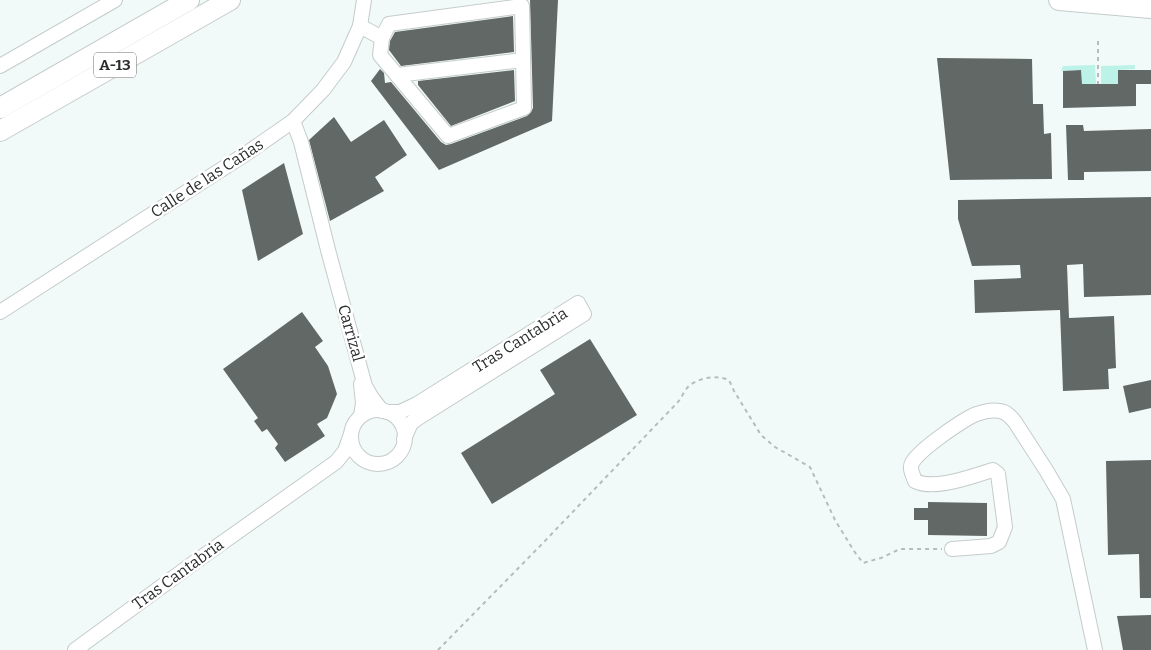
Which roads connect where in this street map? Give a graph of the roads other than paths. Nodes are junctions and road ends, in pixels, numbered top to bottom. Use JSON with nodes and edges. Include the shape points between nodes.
{"nodes":[{"id":1,"x":115,"y":0,"type":"edge"},
{"id":2,"x":189,"y":0,"type":"edge"},
{"id":3,"x":230,"y":0,"type":"edge"},
{"id":4,"x":364,"y":0,"type":"edge"},
{"id":5,"x":1059,"y":0,"type":"edge"},
{"id":6,"x":522,"y":3,"type":"edge"},
{"id":7,"x":1151,"y":8,"type":"edge"},
{"id":8,"x":360,"y":26,"type":"junction"},
{"id":9,"x":382,"y":38,"type":"junction"},
{"id":10,"x":523,"y":60,"type":"junction"},
{"id":11,"x":0,"y":66,"type":"edge"},
{"id":12,"x":397,"y":76,"type":"junction"},
{"id":13,"x":0,"y":108,"type":"edge"},
{"id":14,"x":293,"y":122,"type":"junction"},
{"id":15,"x":0,"y":131,"type":"edge"},
{"id":16,"x":328,"y":250,"type":"junction"},
{"id":17,"x":0,"y":312,"type":"edge"},
{"id":18,"x":385,"y":412,"type":"junction"},
{"id":19,"x":361,"y":416,"type":"junction"},
{"id":20,"x":351,"y":434,"type":"junction"},
{"id":21,"x":404,"y":439,"type":"junction"},
{"id":22,"x":366,"y":462,"type":"junction"},
{"id":23,"x":307,"y":484,"type":"junction"},
{"id":24,"x":952,"y":549,"type":"road end"},
{"id":25,"x":75,"y":650,"type":"edge"},
{"id":26,"x":1095,"y":650,"type":"edge"}],
"edges":[{"from":1,"to":11,"type":"street"},
{"from":2,"to":13,"type":"highway","number":"A-13"},
{"from":3,"to":15,"type":"highway","number":"A-13"},
{"from":4,"to":8,"type":"street","name":"Calle de las Cañas"},
{"from":5,"to":7,"type":"highway"},
{"from":6,"to":9,"type":"street","via":[[389,24]]},
{"from":6,"to":10,"type":"street"},
{"from":8,"to":9,"type":"street"},
{"from":8,"to":14,"type":"street","name":"Calle de las Cañas","via":[[344,62]]},
{"from":9,"to":12,"type":"street","via":[[380,55]]},
{"from":10,"to":12,"type":"street"},
{"from":10,"to":12,"type":"street","via":[[524,108],[448,136]]},
{"from":14,"to":16,"type":"street","name":"Carrizal"},
{"from":14,"to":17,"type":"street","name":"Calle de las Cañas"},
{"from":16,"to":18,"type":"street","name":"Carrizal","via":[[366,386]]},
{"from":16,"to":19,"type":"street","name":"Carrizal","via":[[329,269],[363,395]]},
{"from":18,"to":19,"type":"street"},
{"from":18,"to":21,"type":"street","via":[[400,423]]},
{"from":18,"to":21,"type":"street","name":"Tras Cantabria","via":[[400,412],[416,404],[578,303],[584,314],[418,418],[411,423]]},
{"from":19,"to":20,"type":"street"},
{"from":20,"to":22,"type":"street","via":[[354,450]]},
{"from":20,"to":23,"type":"street","name":"Tras Cantabria","via":[[340,457]]},
{"from":21,"to":22,"type":"street","via":[[403,447],[392,460],[384,464]]},
{"from":22,"to":23,"type":"street","name":"Tras Cantabria","via":[[346,462]]},
{"from":23,"to":25,"type":"street","name":"Tras Cantabria"},
{"from":24,"to":26,"type":"street","via":[[991,546],[999,542],[1005,527],[998,474],[993,470],[936,485],[921,484],[915,481],[912,463],[928,446],[971,416],[1000,411],[1015,422],[1063,499]]}]}
